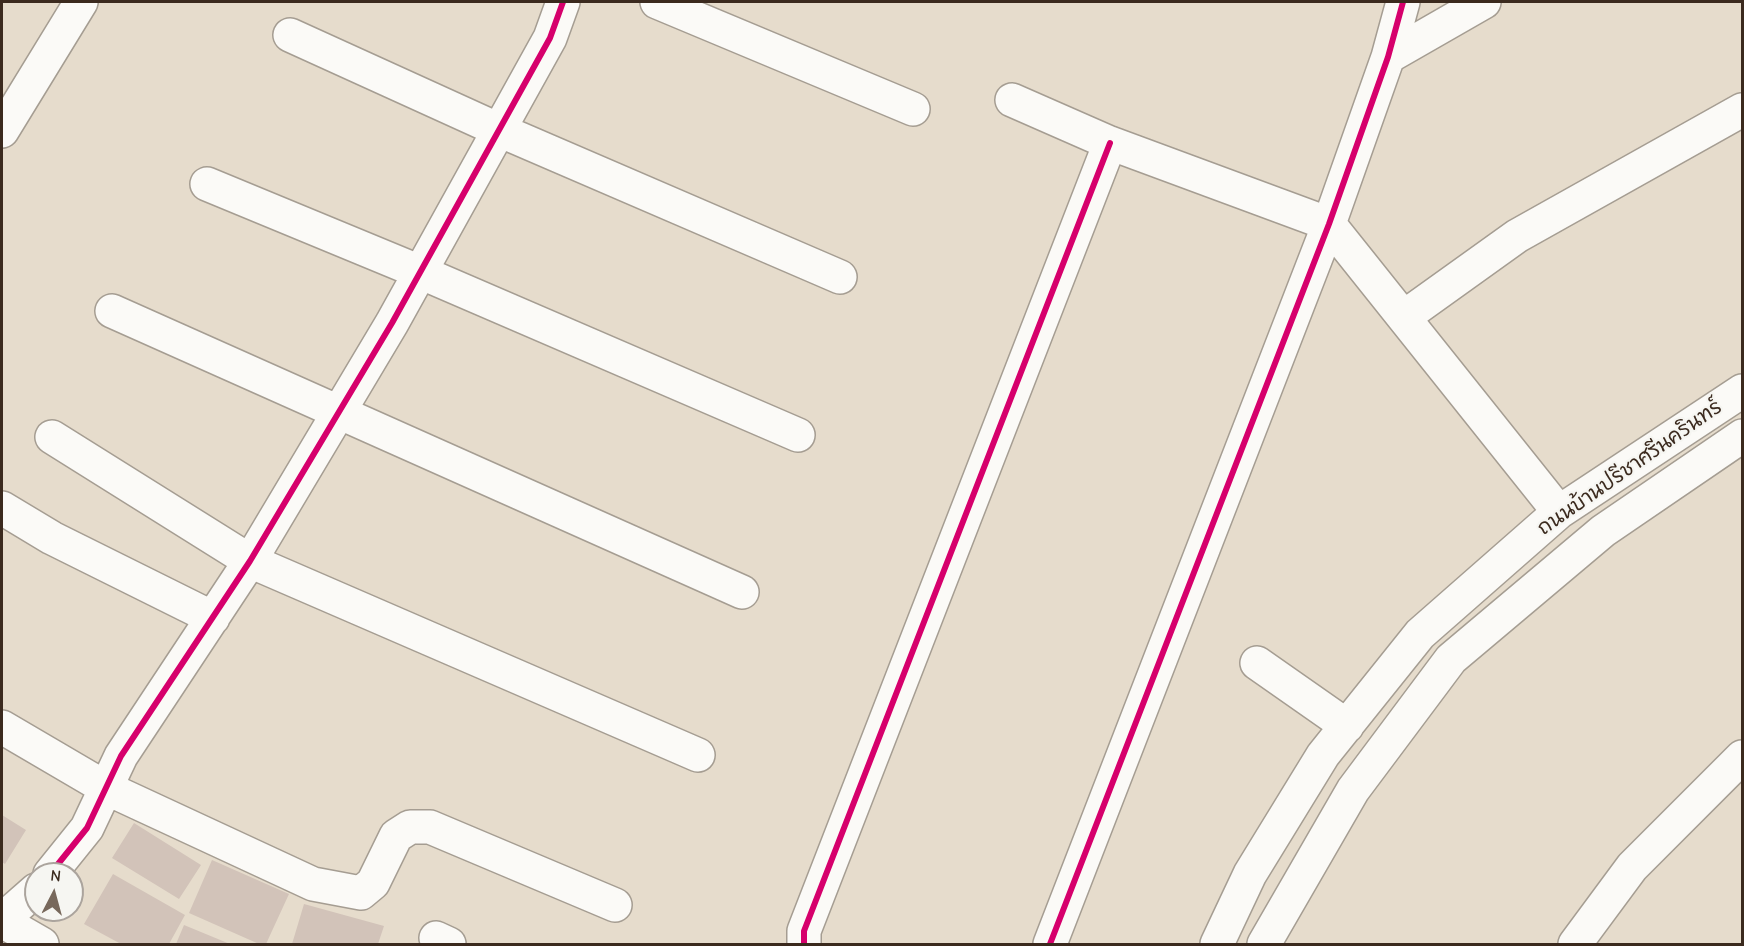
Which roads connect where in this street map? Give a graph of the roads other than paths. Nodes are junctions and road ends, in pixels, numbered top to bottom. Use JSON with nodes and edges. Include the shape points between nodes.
{"nodes":[{"id":1,"x":81,"y":2,"type":"edge"},
{"id":2,"x":563,"y":2,"type":"edge"},
{"id":3,"x":657,"y":2,"type":"edge"},
{"id":4,"x":1403,"y":2,"type":"edge"},
{"id":5,"x":1484,"y":2,"type":"edge"},
{"id":6,"x":290,"y":35,"type":"dead end"},
{"id":7,"x":1388,"y":57,"type":"junction"},
{"id":8,"x":1012,"y":100,"type":"dead end"},
{"id":9,"x":913,"y":109,"type":"dead end"},
{"id":10,"x":1743,"y":110,"type":"edge"},
{"id":11,"x":499,"y":130,"type":"junction"},
{"id":12,"x":2,"y":131,"type":"edge"},
{"id":13,"x":1110,"y":143,"type":"junction"},
{"id":14,"x":207,"y":184,"type":"dead end"},
{"id":15,"x":1329,"y":224,"type":"junction"},
{"id":16,"x":420,"y":272,"type":"junction"},
{"id":17,"x":840,"y":277,"type":"dead end"},
{"id":18,"x":112,"y":311,"type":"dead end"},
{"id":19,"x":1404,"y":317,"type":"junction"},
{"id":20,"x":1743,"y":391,"type":"edge"},
{"id":21,"x":338,"y":413,"type":"junction"},
{"id":22,"x":798,"y":435,"type":"dead end"},
{"id":23,"x":1743,"y":436,"type":"edge"},
{"id":24,"x":52,"y":437,"type":"dead end"},
{"id":25,"x":2,"y":508,"type":"edge"},
{"id":26,"x":1559,"y":512,"type":"junction"},
{"id":27,"x":250,"y":561,"type":"junction"},
{"id":28,"x":742,"y":592,"type":"dead end"},
{"id":29,"x":213,"y":618,"type":"junction"},
{"id":30,"x":1257,"y":663,"type":"dead end"},
{"id":31,"x":1347,"y":726,"type":"junction"},
{"id":32,"x":2,"y":727,"type":"edge"},
{"id":33,"x":698,"y":755,"type":"dead end"},
{"id":34,"x":1743,"y":757,"type":"edge"},
{"id":35,"x":106,"y":788,"type":"junction"},
{"id":36,"x":60,"y":862,"type":"edge"},
{"id":37,"x":24,"y":901,"type":"edge"},
{"id":38,"x":615,"y":905,"type":"dead end"},
{"id":39,"x":2,"y":920,"type":"edge"},
{"id":40,"x":42,"y":945,"type":"edge"},
{"id":41,"x":804,"y":945,"type":"edge"},
{"id":42,"x":1050,"y":945,"type":"edge"},
{"id":43,"x":1217,"y":945,"type":"edge"},
{"id":44,"x":1264,"y":945,"type":"edge"},
{"id":45,"x":1575,"y":945,"type":"edge"}],
"edges":[{"from":1,"to":12,"type":"street"},
{"from":2,"to":11,"type":"street","via":[[550,38]]},
{"from":3,"to":9,"type":"street"},
{"from":4,"to":7,"type":"street"},
{"from":5,"to":7,"type":"street"},
{"from":6,"to":11,"type":"street"},
{"from":7,"to":15,"type":"street"},
{"from":8,"to":13,"type":"street"},
{"from":10,"to":19,"type":"street","via":[[1517,236]]},
{"from":11,"to":16,"type":"street"},
{"from":11,"to":17,"type":"street"},
{"from":13,"to":15,"type":"street"},
{"from":13,"to":41,"type":"street","via":[[804,931]]},
{"from":14,"to":16,"type":"street"},
{"from":15,"to":19,"type":"street"},
{"from":15,"to":42,"type":"street"},
{"from":16,"to":21,"type":"street"},
{"from":16,"to":22,"type":"street"},
{"from":18,"to":21,"type":"street"},
{"from":19,"to":26,"type":"street"},
{"from":20,"to":26,"type":"street","name":"ถนนบ้านปรีชาศรีนครินทร์"},
{"from":21,"to":27,"type":"street"},
{"from":21,"to":28,"type":"street"},
{"from":23,"to":44,"type":"street","name":"ถนนบ้านปรีชาศรีนครินทร์","via":[[1603,531],[1451,659],[1353,790]]},
{"from":24,"to":27,"type":"street"},
{"from":25,"to":29,"type":"street","via":[[52,538]]},
{"from":26,"to":31,"type":"street","name":"ถนนบ้านปรีชาศรีนครินทร์","via":[[1420,634]]},
{"from":27,"to":29,"type":"street"},
{"from":27,"to":33,"type":"street"},
{"from":29,"to":35,"type":"street","via":[[121,756]]},
{"from":30,"to":31,"type":"street"},
{"from":31,"to":43,"type":"street","name":"ถนนบ้านปรีชาศรีนครินทร์","via":[[1323,755],[1250,874]]},
{"from":32,"to":35,"type":"street"},
{"from":34,"to":45,"type":"street","via":[[1632,867]]},
{"from":35,"to":36,"type":"street","via":[[87,828]]},
{"from":35,"to":38,"type":"street","via":[[313,884],[361,893],[373,883],[396,836],[410,827],[430,827]]},
{"from":37,"to":39,"type":"street"},
{"from":39,"to":40,"type":"street"}]}
